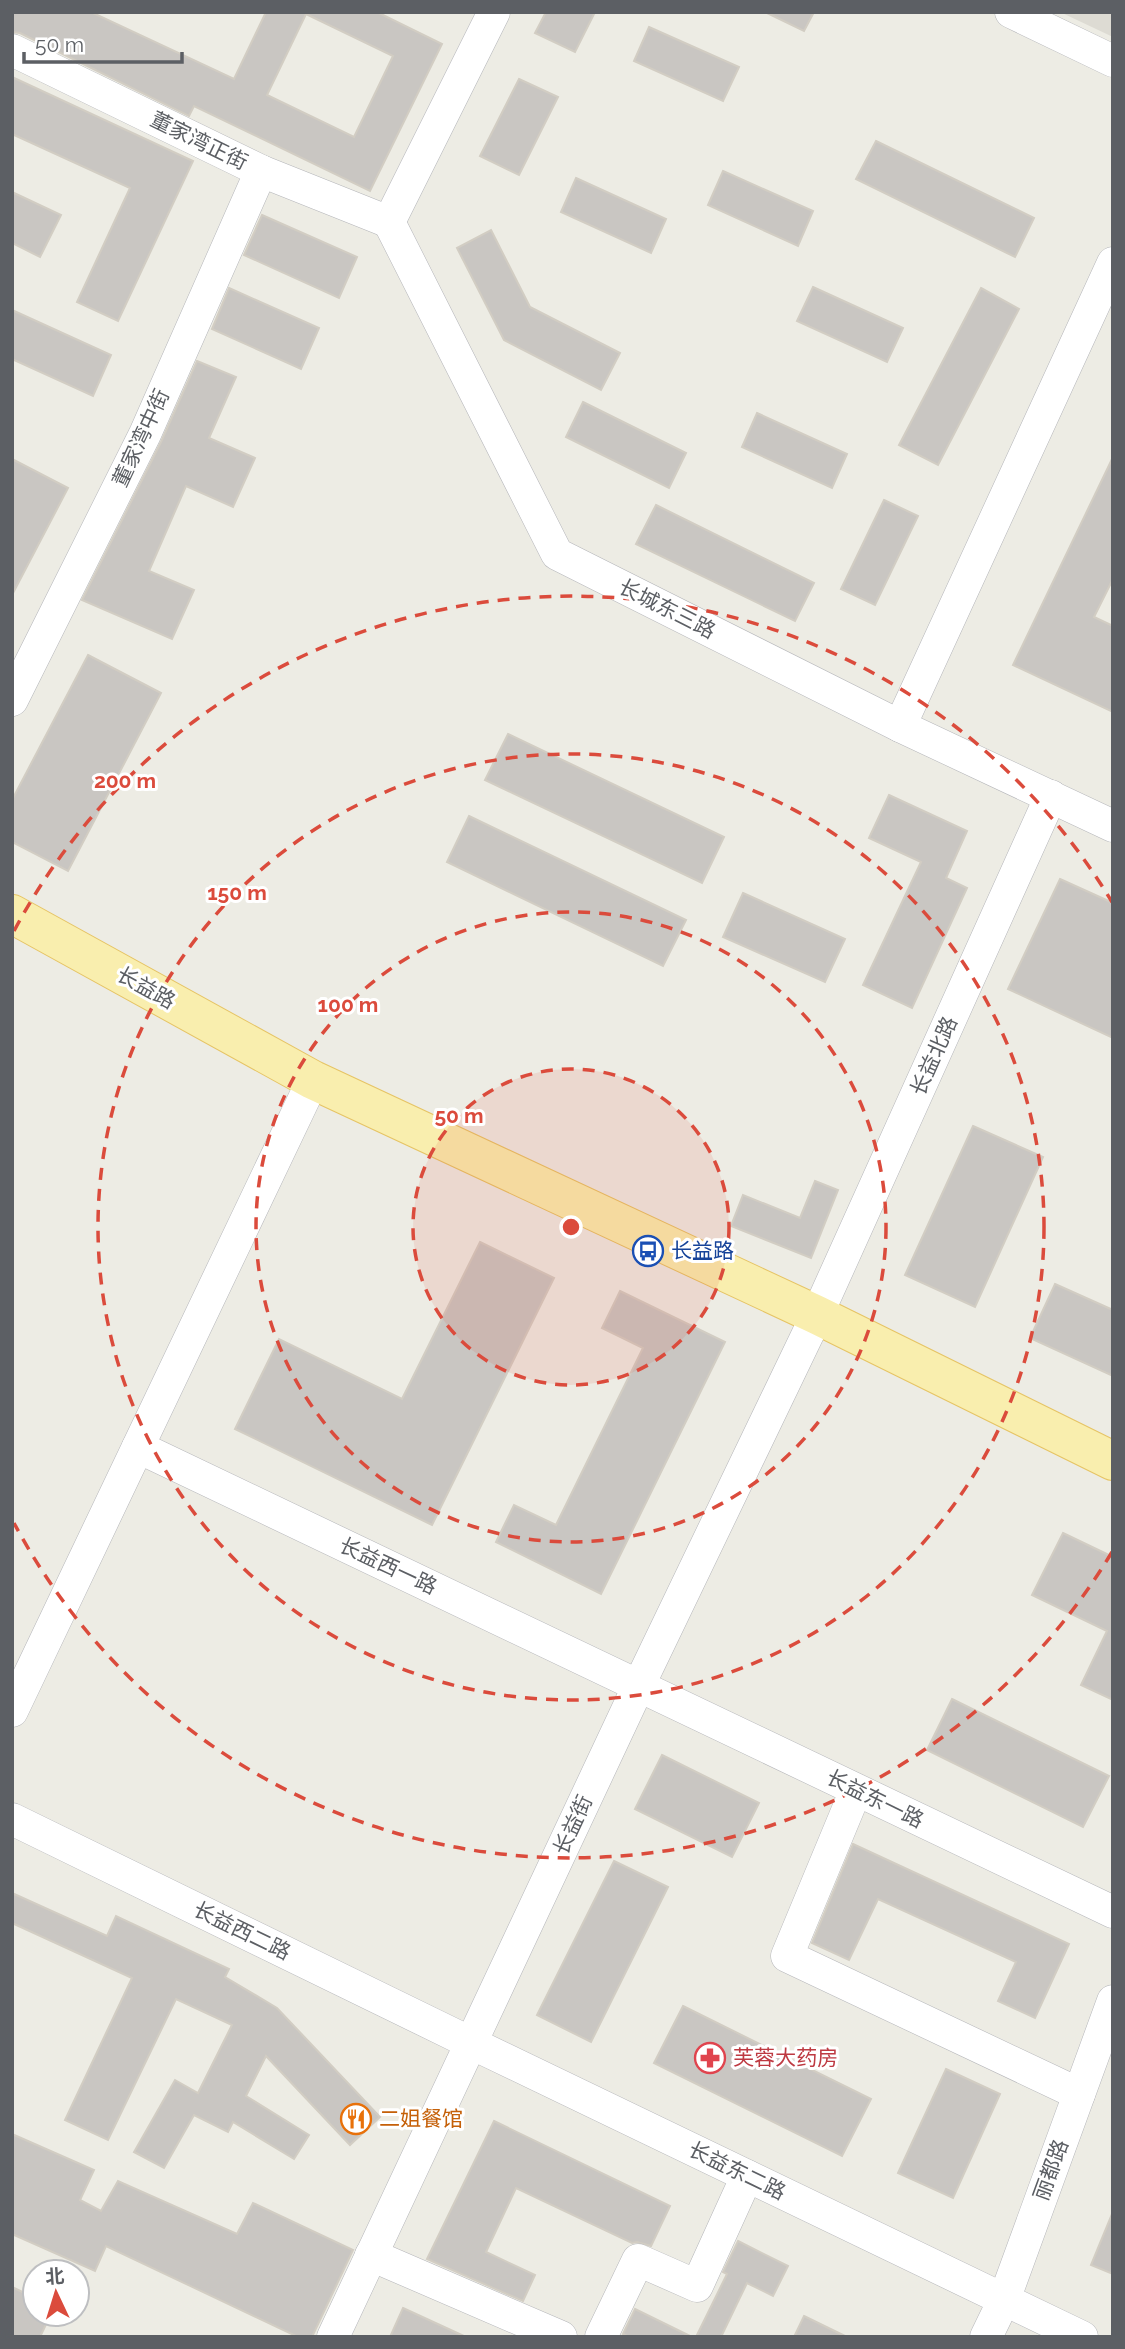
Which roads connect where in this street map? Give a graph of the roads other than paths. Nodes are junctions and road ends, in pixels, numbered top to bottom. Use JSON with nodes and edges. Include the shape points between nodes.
{"nodes":[{"id":1,"x":494,"y":12,"type":"edge"},
{"id":2,"x":1011,"y":12,"type":"edge"},
{"id":3,"x":12,"y":50,"type":"edge"},
{"id":4,"x":1113,"y":61,"type":"edge"},
{"id":5,"x":261,"y":171,"type":"junction"},
{"id":6,"x":389,"y":222,"type":"junction"},
{"id":7,"x":1113,"y":263,"type":"edge"},
{"id":8,"x":12,"y":701,"type":"edge"},
{"id":9,"x":900,"y":726,"type":"junction"},
{"id":10,"x":1051,"y":796,"type":"junction"},
{"id":11,"x":1113,"y":826,"type":"edge"},
{"id":12,"x":12,"y":914,"type":"edge"},
{"id":13,"x":313,"y":1080,"type":"junction"},
{"id":14,"x":817,"y":1315,"type":"junction"},
{"id":15,"x":138,"y":1447,"type":"junction"},
{"id":16,"x":1113,"y":1461,"type":"edge"},
{"id":17,"x":639,"y":1685,"type":"junction"},
{"id":18,"x":12,"y":1711,"type":"edge"},
{"id":19,"x":856,"y":1790,"type":"junction"},
{"id":20,"x":12,"y":1819,"type":"edge"},
{"id":21,"x":1113,"y":1912,"type":"edge"},
{"id":22,"x":1113,"y":2001,"type":"edge"},
{"id":23,"x":471,"y":2043,"type":"junction"},
{"id":24,"x":1079,"y":2094,"type":"junction"},
{"id":25,"x":747,"y":2176,"type":"junction"},
{"id":26,"x":371,"y":2255,"type":"junction"},
{"id":27,"x":1004,"y":2300,"type":"junction"},
{"id":28,"x":333,"y":2337,"type":"edge"},
{"id":29,"x":561,"y":2337,"type":"edge"},
{"id":30,"x":601,"y":2337,"type":"edge"},
{"id":31,"x":986,"y":2337,"type":"edge"},
{"id":32,"x":1082,"y":2337,"type":"edge"}],
"edges":[{"from":1,"to":6,"type":"street"},
{"from":2,"to":4,"type":"street"},
{"from":3,"to":5,"type":"street","name":"董家湾正街"},
{"from":5,"to":6,"type":"street","name":"董家湾正街"},
{"from":5,"to":8,"type":"street","name":"董家湾中街","via":[[145,434]]},
{"from":6,"to":9,"type":"street","name":"长城东三路","via":[[557,554]]},
{"from":7,"to":9,"type":"street"},
{"from":9,"to":10,"type":"street","name":"长城东三路"},
{"from":10,"to":11,"type":"street","name":"长城东三路"},
{"from":10,"to":14,"type":"street","name":"长益北路"},
{"from":12,"to":13,"type":"main road","name":"长益路"},
{"from":13,"to":14,"type":"main road","name":"长益路"},
{"from":13,"to":15,"type":"street"},
{"from":14,"to":16,"type":"main road","name":"长益路"},
{"from":14,"to":17,"type":"street","name":"长益街"},
{"from":15,"to":17,"type":"street","name":"长益西一路"},
{"from":15,"to":18,"type":"street"},
{"from":17,"to":19,"type":"street","name":"长益东一路"},
{"from":17,"to":23,"type":"street","name":"长益街"},
{"from":19,"to":21,"type":"street","name":"长益东一路"},
{"from":19,"to":24,"type":"street","via":[[787,1956]]},
{"from":20,"to":23,"type":"street","name":"长益西二路"},
{"from":22,"to":24,"type":"street","name":"丽都路"},
{"from":23,"to":25,"type":"street","name":"长益东二路"},
{"from":23,"to":26,"type":"street","name":"长益街"},
{"from":24,"to":27,"type":"street","name":"丽都路"},
{"from":25,"to":27,"type":"street","name":"长益东二路"},
{"from":25,"to":30,"type":"street","via":[[697,2286],[638,2260]]},
{"from":26,"to":28,"type":"street","name":"长益街"},
{"from":26,"to":29,"type":"street"},
{"from":27,"to":31,"type":"street","name":"丽都路"},
{"from":27,"to":32,"type":"street","name":"长益东二路"}]}
